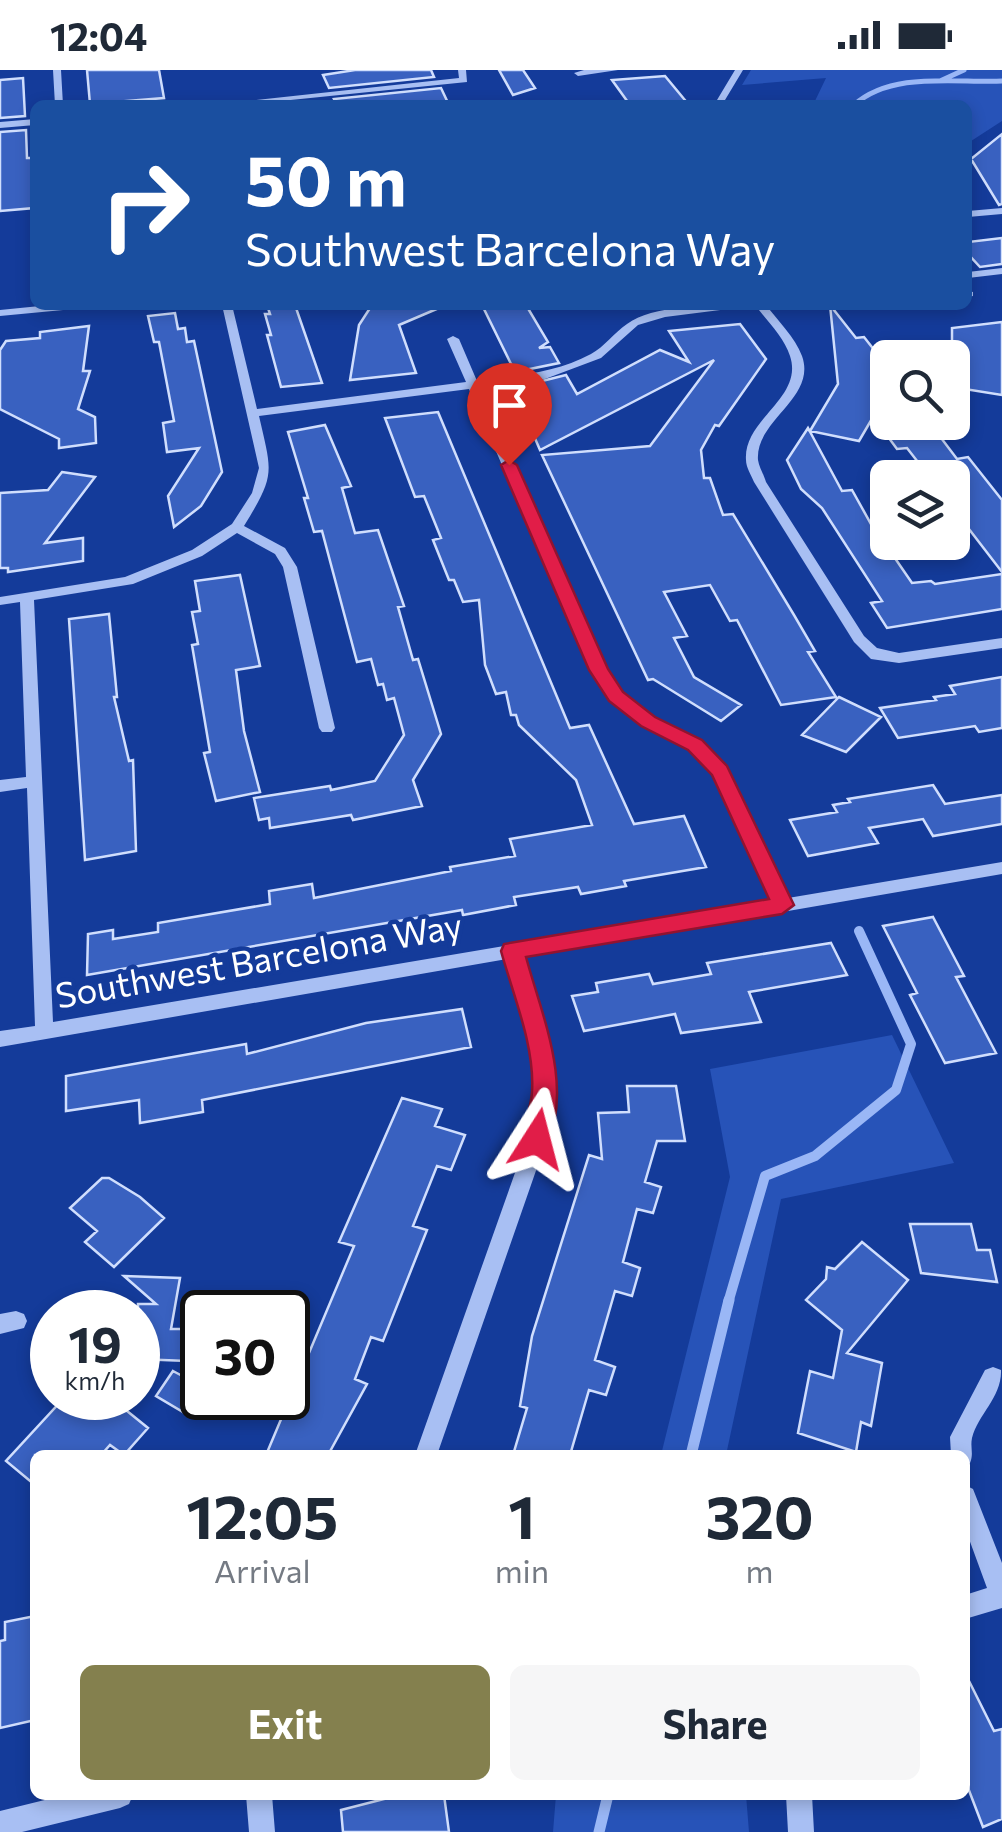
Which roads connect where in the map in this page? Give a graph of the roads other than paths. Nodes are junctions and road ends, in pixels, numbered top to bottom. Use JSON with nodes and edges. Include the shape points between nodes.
{"nodes":[{"id":1,"x":57,"y":70,"type":"edge"},
{"id":2,"x":462,"y":70,"type":"edge"},
{"id":3,"x":610,"y":70,"type":"edge"},
{"id":4,"x":738,"y":70,"type":"edge"},
{"id":5,"x":578,"y":73,"type":"dead end"},
{"id":6,"x":59,"y":100,"type":"edge"},
{"id":7,"x":265,"y":100,"type":"edge"},
{"id":8,"x":721,"y":100,"type":"edge"},
{"id":9,"x":30,"y":122,"type":"edge"},
{"id":10,"x":0,"y":125,"type":"edge"},
{"id":11,"x":1002,"y":210,"type":"edge"},
{"id":12,"x":972,"y":214,"type":"edge"},
{"id":13,"x":1002,"y":271,"type":"edge"},
{"id":14,"x":972,"y":275,"type":"edge"},
{"id":15,"x":30,"y":310,"type":"edge"},
{"id":16,"x":228,"y":310,"type":"edge"},
{"id":17,"x":696,"y":310,"type":"edge"},
{"id":18,"x":764,"y":310,"type":"edge"},
{"id":19,"x":0,"y":314,"type":"edge"},
{"id":20,"x":453,"y":339,"type":"dead end"},
{"id":21,"x":475,"y":386,"type":"junction"},
{"id":22,"x":252,"y":413,"type":"junction"},
{"id":23,"x":237,"y":527,"type":"junction"},
{"id":24,"x":27,"y":598,"type":"junction"},
{"id":25,"x":0,"y":602,"type":"edge"},
{"id":26,"x":1002,"y":643,"type":"edge"},
{"id":27,"x":327,"y":728,"type":"dead end"},
{"id":28,"x":32,"y":782,"type":"junction"},
{"id":29,"x":0,"y":786,"type":"edge"},
{"id":30,"x":1002,"y":868,"type":"edge"},
{"id":31,"x":782,"y":905,"type":"junction"},
{"id":32,"x":512,"y":951,"type":"junction"},
{"id":33,"x":44,"y":1031,"type":"junction"},
{"id":34,"x":0,"y":1039,"type":"edge"},
{"id":35,"x":994,"y":1378,"type":"dead end"},
{"id":36,"x":428,"y":1450,"type":"edge"},
{"id":37,"x":961,"y":1450,"type":"edge"},
{"id":38,"x":970,"y":1511,"type":"edge"},
{"id":39,"x":1002,"y":1596,"type":"edge"},
{"id":40,"x":970,"y":1605,"type":"edge"},
{"id":41,"x":99,"y":1800,"type":"edge"},
{"id":42,"x":259,"y":1800,"type":"edge"},
{"id":43,"x":799,"y":1800,"type":"edge"},
{"id":44,"x":0,"y":1824,"type":"edge"},
{"id":45,"x":262,"y":1832,"type":"edge"},
{"id":46,"x":802,"y":1832,"type":"edge"}],
"edges":[{"from":1,"to":6,"type":"street"},
{"from":2,"to":7,"type":"street","via":[[464,80]]},
{"from":3,"to":5,"type":"street"},
{"from":4,"to":8,"type":"street"},
{"from":9,"to":10,"type":"street"},
{"from":11,"to":12,"type":"street"},
{"from":13,"to":14,"type":"street"},
{"from":15,"to":19,"type":"street"},
{"from":16,"to":22,"type":"street"},
{"from":17,"to":21,"type":"street","via":[[634,323],[573,368]]},
{"from":18,"to":26,"type":"street","via":[[799,365],[752,460],[859,640],[876,655],[899,658]]},
{"from":20,"to":21,"type":"street"},
{"from":21,"to":22,"type":"street"},
{"from":21,"to":31,"type":"street","via":[[598,670],[616,697],[695,745],[720,771]]},
{"from":22,"to":23,"type":"street","via":[[264,468]]},
{"from":23,"to":24,"type":"street","via":[[183,560],[128,581]]},
{"from":23,"to":27,"type":"street","via":[[280,551],[290,567]]},
{"from":24,"to":25,"type":"street"},
{"from":24,"to":28,"type":"street"},
{"from":28,"to":29,"type":"street"},
{"from":28,"to":33,"type":"street"},
{"from":30,"to":31,"type":"street","name":"Southwest Barcelona Way"},
{"from":31,"to":32,"type":"street","name":"Southwest Barcelona Way"},
{"from":32,"to":33,"type":"street","name":"Southwest Barcelona Way"},
{"from":32,"to":36,"type":"street","via":[[541,1054],[545,1090],[537,1139]]},
{"from":33,"to":34,"type":"street","name":"Southwest Barcelona Way"},
{"from":35,"to":37,"type":"street","via":[[960,1437]]},
{"from":38,"to":39,"type":"street"},
{"from":39,"to":40,"type":"street"},
{"from":41,"to":44,"type":"street"},
{"from":42,"to":45,"type":"street"},
{"from":43,"to":46,"type":"street"}]}
